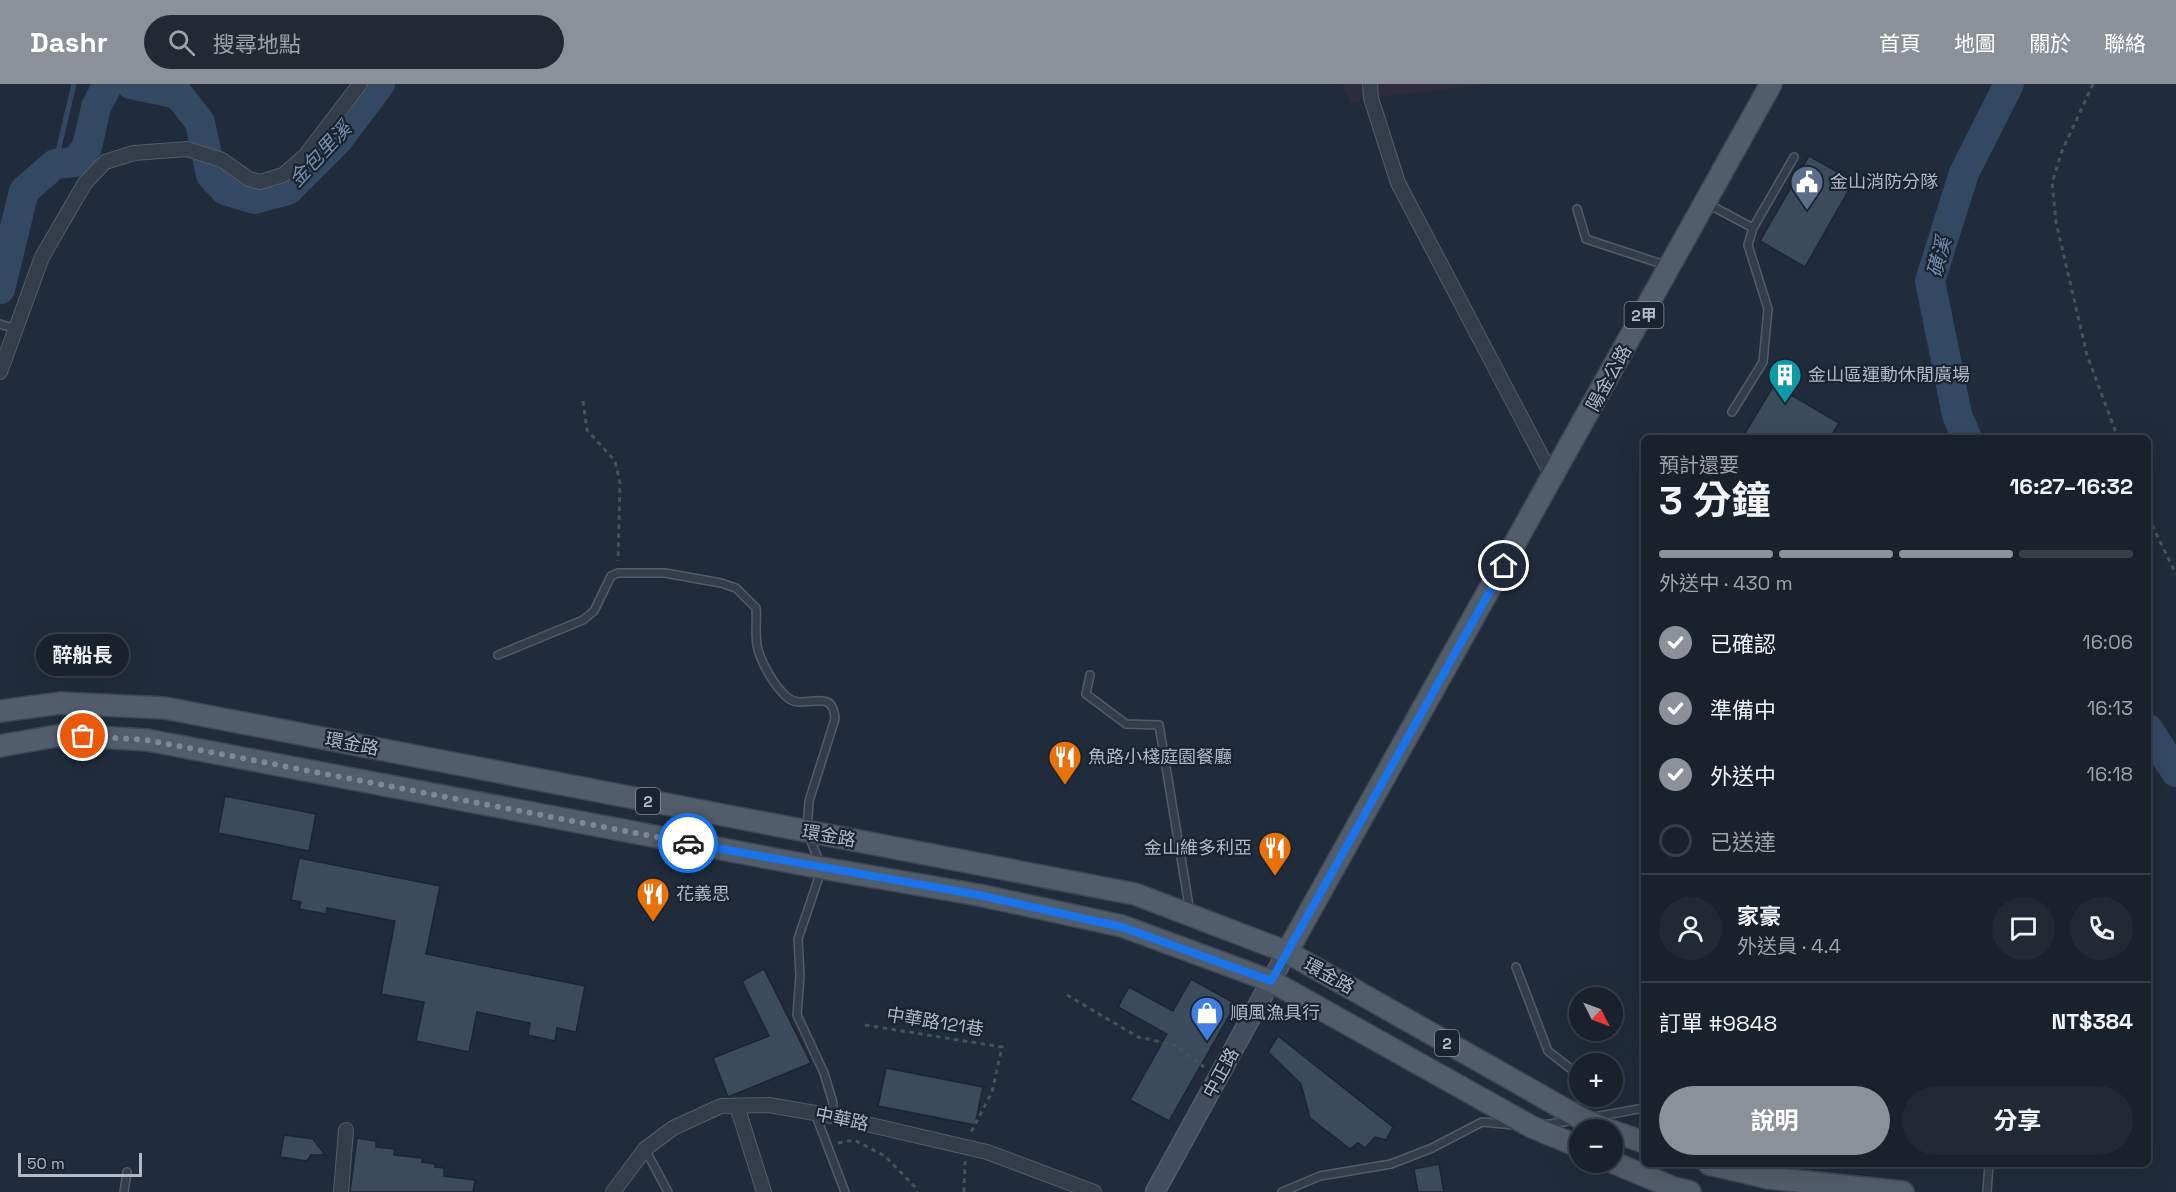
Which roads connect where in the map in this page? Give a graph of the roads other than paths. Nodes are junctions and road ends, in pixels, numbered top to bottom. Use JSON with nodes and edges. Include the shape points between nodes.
{"nodes":[{"id":1,"x":360,"y":84,"type":"edge"},
{"id":2,"x":1370,"y":84,"type":"edge"},
{"id":3,"x":1772,"y":84,"type":"edge"},
{"id":4,"x":1794,"y":157,"type":"dead end"},
{"id":5,"x":1706,"y":202,"type":"junction"},
{"id":6,"x":1577,"y":209,"type":"dead end"},
{"id":7,"x":1753,"y":228,"type":"junction"},
{"id":8,"x":1670,"y":267,"type":"junction"},
{"id":9,"x":0,"y":324,"type":"edge"},
{"id":10,"x":15,"y":329,"type":"junction"},
{"id":11,"x":0,"y":372,"type":"edge"},
{"id":12,"x":1732,"y":412,"type":"dead end"},
{"id":13,"x":1553,"y":478,"type":"junction"},
{"id":14,"x":1515,"y":546,"type":"joint"},
{"id":15,"x":498,"y":655,"type":"dead end"},
{"id":16,"x":1090,"y":675,"type":"dead end"},
{"id":17,"x":0,"y":711,"type":"edge"},
{"id":18,"x":0,"y":746,"type":"edge"},
{"id":19,"x":807,"y":832,"type":"junction"},
{"id":20,"x":822,"y":868,"type":"junction"},
{"id":21,"x":1190,"y":916,"type":"junction"},
{"id":22,"x":1287,"y":952,"type":"junction"},
{"id":23,"x":1516,"y":967,"type":"dead end"},
{"id":24,"x":1271,"y":981,"type":"junction"},
{"id":25,"x":1569,"y":1067,"type":"edge"},
{"id":26,"x":737,"y":1106,"type":"junction"},
{"id":27,"x":1582,"y":1107,"type":"edge"},
{"id":28,"x":1641,"y":1109,"type":"edge"},
{"id":29,"x":815,"y":1113,"type":"junction"},
{"id":30,"x":832,"y":1116,"type":"junction"},
{"id":31,"x":1582,"y":1119,"type":"junction"},
{"id":32,"x":1569,"y":1121,"type":"edge"},
{"id":33,"x":1532,"y":1127,"type":"junction"},
{"id":34,"x":346,"y":1130,"type":"dead end"},
{"id":35,"x":1623,"y":1134,"type":"edge"},
{"id":36,"x":1641,"y":1141,"type":"edge"},
{"id":37,"x":1569,"y":1142,"type":"edge"},
{"id":38,"x":645,"y":1149,"type":"junction"},
{"id":39,"x":1623,"y":1167,"type":"edge"},
{"id":40,"x":1722,"y":1167,"type":"edge"},
{"id":41,"x":1989,"y":1167,"type":"edge"},
{"id":42,"x":127,"y":1172,"type":"dead end"},
{"id":43,"x":124,"y":1192,"type":"edge"},
{"id":44,"x":340,"y":1192,"type":"edge"},
{"id":45,"x":613,"y":1192,"type":"edge"},
{"id":46,"x":668,"y":1192,"type":"edge"},
{"id":47,"x":764,"y":1192,"type":"edge"},
{"id":48,"x":845,"y":1192,"type":"edge"},
{"id":49,"x":1094,"y":1192,"type":"edge"},
{"id":50,"x":1155,"y":1192,"type":"edge"},
{"id":51,"x":1282,"y":1192,"type":"edge"},
{"id":52,"x":1690,"y":1192,"type":"edge"},
{"id":53,"x":1903,"y":1192,"type":"edge"},
{"id":54,"x":1986,"y":1192,"type":"edge"}],
"edges":[{"from":1,"to":10,"type":"street","via":[[305,156],[283,175],[260,182],[212,156],[187,149],[134,153],[105,162],[85,183],[42,257]]},
{"from":2,"to":13,"type":"street","via":[[1398,183]]},
{"from":3,"to":5,"type":"main road","name":"陽金公路","number":"2甲"},
{"from":4,"to":7,"type":"lane"},
{"from":5,"to":7,"type":"lane"},
{"from":5,"to":8,"type":"main road","name":"陽金公路","number":"2甲"},
{"from":6,"to":8,"type":"lane","via":[[1586,239]]},
{"from":7,"to":12,"type":"lane","via":[[1748,245],[1768,309],[1764,352]]},
{"from":8,"to":13,"type":"main road","name":"陽金公路","number":"2甲"},
{"from":9,"to":10,"type":"lane"},
{"from":10,"to":11,"type":"street"},
{"from":13,"to":14,"type":"main road","name":"陽金公路","number":"2甲"},
{"from":14,"to":22,"type":"main road","name":"中正路","number":"2甲"},
{"from":15,"to":19,"type":"lane","via":[[583,620],[594,611],[611,576],[618,573],[665,573],[736,588],[756,608],[758,649],[774,682],[789,699],[820,700],[834,710],[835,719],[809,801]]},
{"from":16,"to":21,"type":"lane","via":[[1086,694],[1126,724],[1159,725]]},
{"from":17,"to":19,"type":"main road","name":"環金路","number":"2","via":[[61,703],[165,708]]},
{"from":18,"to":20,"type":"main road","name":"環金路","number":"2","via":[[62,735],[147,740]]},
{"from":19,"to":20,"type":"lane"},
{"from":19,"to":21,"type":"main road","name":"環金路","number":"2","via":[[1135,894]]},
{"from":20,"to":24,"type":"main road","name":"環金路","number":"2","via":[[979,895],[1122,927]]},
{"from":20,"to":30,"type":"lane","via":[[798,939],[797,1015],[824,1073],[833,1103]]},
{"from":21,"to":22,"type":"main road","name":"環金路","number":"2"},
{"from":22,"to":24,"type":"street","name":"中正路"},
{"from":22,"to":31,"type":"main road","name":"環金路","number":"2"},
{"from":23,"to":25,"type":"lane","via":[[1548,1051]]},
{"from":24,"to":33,"type":"main road","name":"環金路","number":"2"},
{"from":24,"to":50,"type":"street","name":"中正路"},
{"from":26,"to":29,"type":"street","name":"中華路","via":[[770,1105]]},
{"from":26,"to":38,"type":"street","name":"中華路","via":[[721,1106],[673,1128]]},
{"from":26,"to":47,"type":"street"},
{"from":27,"to":31,"type":"lane"},
{"from":28,"to":31,"type":"lane"},
{"from":29,"to":30,"type":"street","name":"中華路"},
{"from":29,"to":48,"type":"lane"},
{"from":30,"to":49,"type":"street","name":"中華路","via":[[987,1152]]},
{"from":32,"to":33,"type":"lane"},
{"from":33,"to":37,"type":"main road","name":"環金路","number":"2"},
{"from":33,"to":51,"type":"lane","via":[[1482,1122],[1391,1164],[1320,1176]]},
{"from":34,"to":44,"type":"street"},
{"from":35,"to":36,"type":"main road","name":"環金路","number":"2"},
{"from":38,"to":45,"type":"street","name":"中華路"},
{"from":38,"to":46,"type":"lane"},
{"from":39,"to":52,"type":"main road"},
{"from":40,"to":53,"type":"main road","via":[[1769,1178]]},
{"from":41,"to":54,"type":"lane"},
{"from":42,"to":43,"type":"lane"}]}
